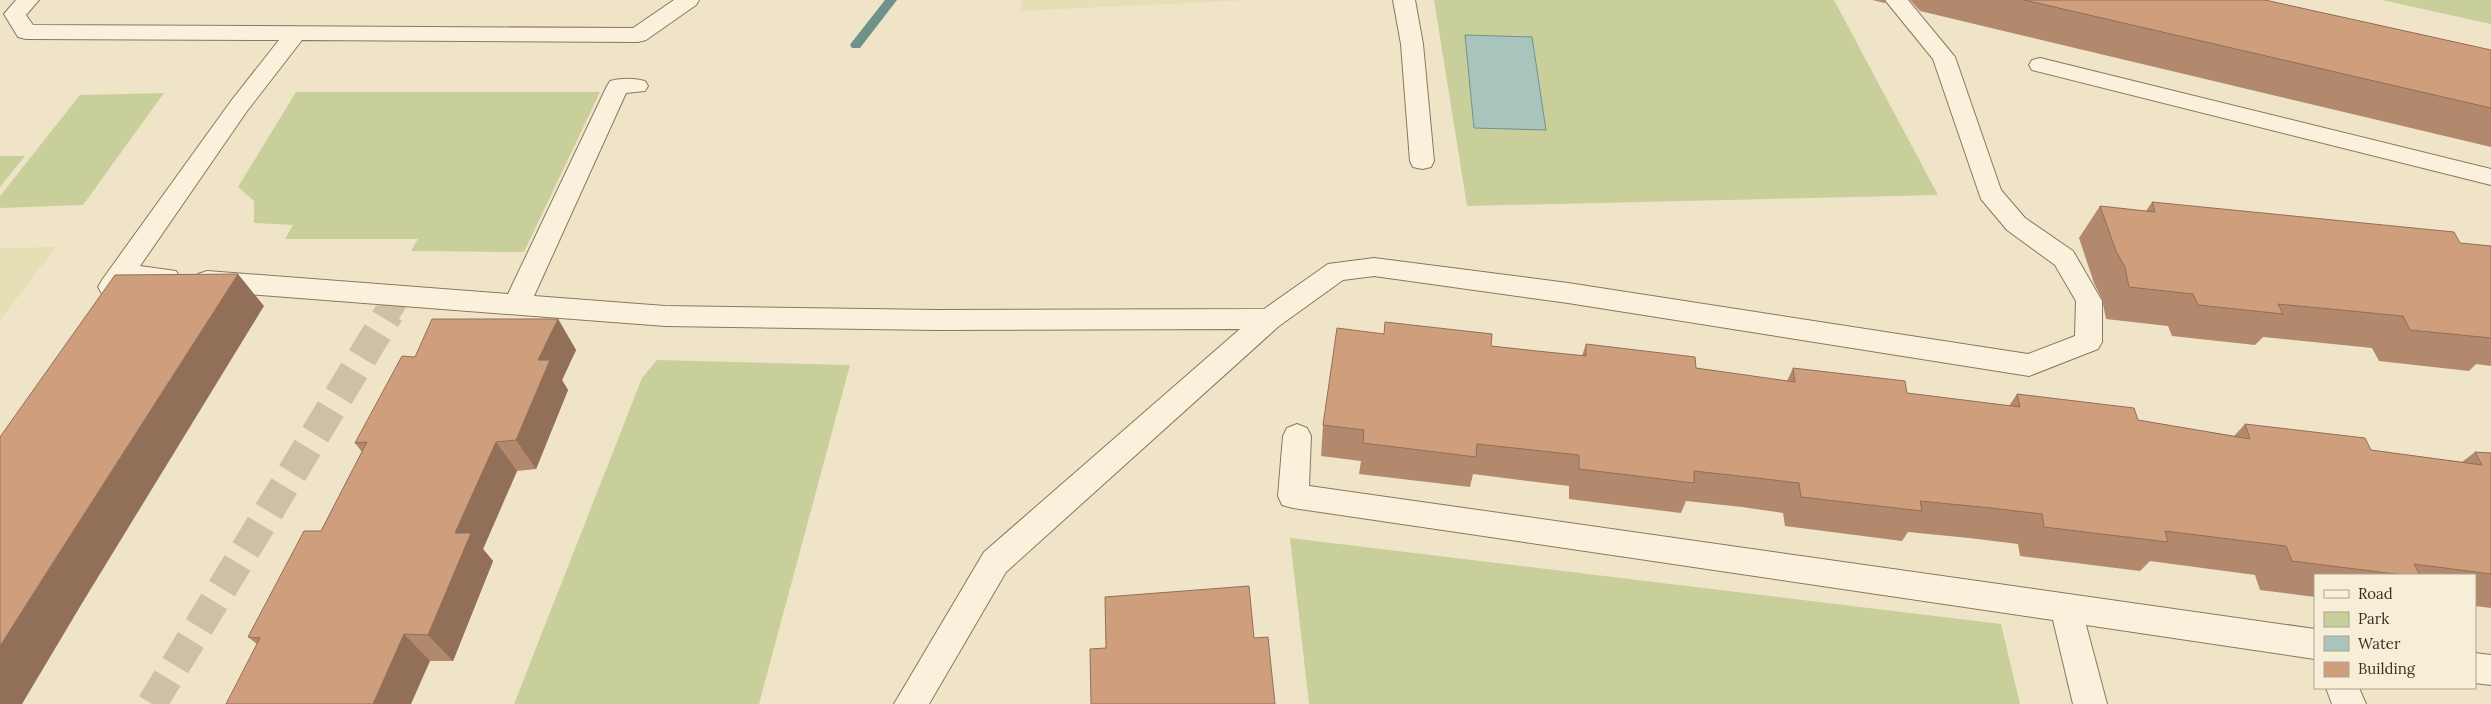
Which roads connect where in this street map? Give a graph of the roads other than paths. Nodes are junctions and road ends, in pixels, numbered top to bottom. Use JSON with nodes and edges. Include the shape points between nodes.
{"nodes":[{"id":1,"x":28,"y":0,"type":"edge"},
{"id":2,"x":688,"y":0,"type":"edge"},
{"id":3,"x":1404,"y":0,"type":"edge"},
{"id":4,"x":1896,"y":0,"type":"edge"},
{"id":5,"x":295,"y":34,"type":"junction"},
{"id":6,"x":2040,"y":65,"type":"dead end"},
{"id":7,"x":637,"y":86,"type":"dead end"},
{"id":8,"x":1422,"y":162,"type":"dead end"},
{"id":9,"x":2491,"y":177,"type":"edge"},
{"id":10,"x":120,"y":274,"type":"junction"},
{"id":11,"x":517,"y":303,"type":"junction"},
{"id":12,"x":97,"y":307,"type":"edge"},
{"id":13,"x":1269,"y":319,"type":"junction"},
{"id":14,"x":1297,"y":436,"type":"dead end"},
{"id":15,"x":2066,"y":608,"type":"junction"},
{"id":16,"x":2314,"y":644,"type":"edge"},
{"id":17,"x":2476,"y":668,"type":"edge"},
{"id":18,"x":2491,"y":670,"type":"edge"},
{"id":19,"x":2343,"y":689,"type":"edge"},
{"id":20,"x":911,"y":704,"type":"edge"},
{"id":21,"x":2090,"y":704,"type":"edge"},
{"id":22,"x":2349,"y":704,"type":"edge"}],
"edges":[{"from":1,"to":5,"type":"street","via":[[15,14],[26,32]]},
{"from":2,"to":5,"type":"street","via":[[638,35]]},
{"from":3,"to":8,"type":"street","via":[[1412,44]]},
{"from":4,"to":13,"type":"street","via":[[1944,57],[1990,193],[2016,224],[2064,258],[2089,301],[2088,342],[2029,365],[1568,293],[1374,267],[1337,271]]},
{"from":5,"to":10,"type":"street","via":[[239,106]]},
{"from":6,"to":9,"type":"street"},
{"from":7,"to":11,"type":"street","via":[[618,86]]},
{"from":10,"to":11,"type":"street"},
{"from":10,"to":12,"type":"street"},
{"from":11,"to":13,"type":"street","via":[[665,316],[766,319]]},
{"from":13,"to":20,"type":"street","via":[[995,562]]},
{"from":14,"to":15,"type":"street","via":[[1293,496]]},
{"from":15,"to":16,"type":"street"},
{"from":15,"to":21,"type":"street"},
{"from":17,"to":18,"type":"street"},
{"from":19,"to":22,"type":"street"}]}
